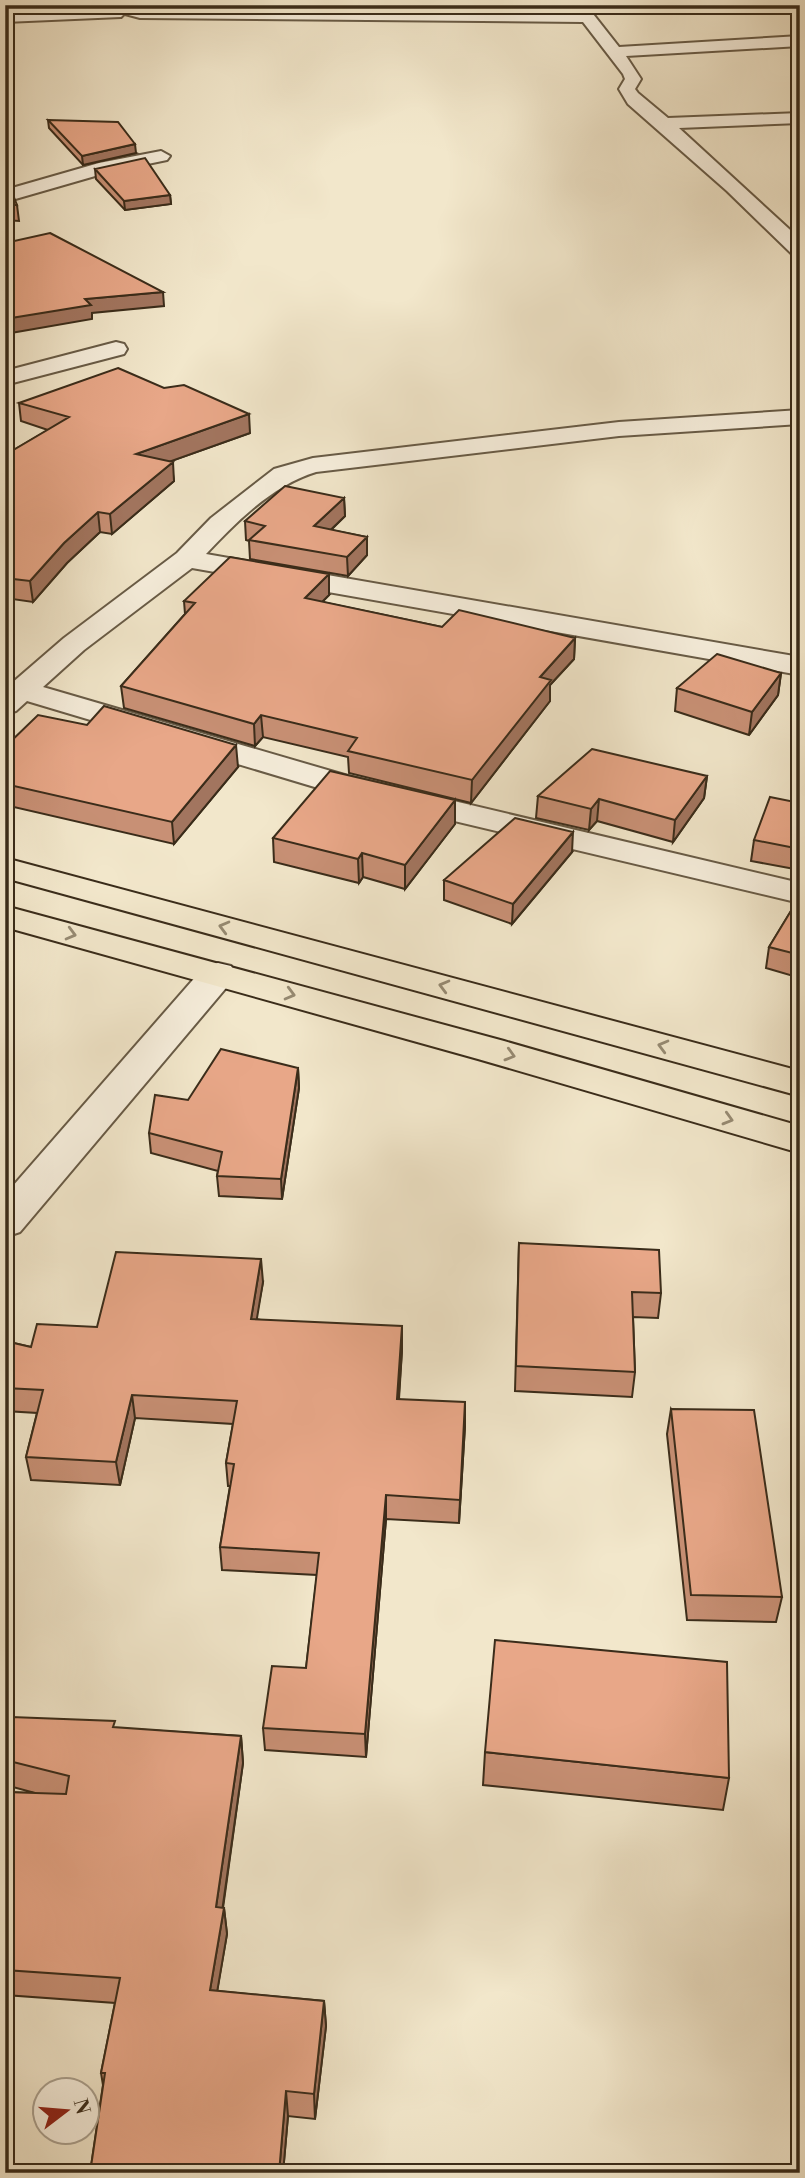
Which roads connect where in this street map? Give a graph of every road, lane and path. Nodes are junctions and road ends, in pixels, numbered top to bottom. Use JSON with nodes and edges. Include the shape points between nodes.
{"nodes":[{"id":1,"x":122,"y":10,"type":"edge"},
{"id":2,"x":348,"y":10,"type":"edge"},
{"id":3,"x":583,"y":11,"type":"edge"},
{"id":4,"x":5,"y":17,"type":"edge"},
{"id":5,"x":800,"y":41,"type":"edge"},
{"id":6,"x":615,"y":52,"type":"junction"},
{"id":7,"x":800,"y":118,"type":"edge"},
{"id":8,"x":664,"y":123,"type":"junction"},
{"id":9,"x":162,"y":156,"type":"dead end"},
{"id":10,"x":5,"y":196,"type":"edge"},
{"id":11,"x":788,"y":211,"type":"dead end"},
{"id":12,"x":763,"y":212,"type":"junction"},
{"id":13,"x":800,"y":251,"type":"edge"},
{"id":14,"x":116,"y":349,"type":"dead end"},
{"id":15,"x":5,"y":378,"type":"edge"},
{"id":16,"x":800,"y":417,"type":"edge"},
{"id":17,"x":187,"y":559,"type":"junction"},
{"id":18,"x":800,"y":666,"type":"edge"},
{"id":19,"x":14,"y":697,"type":"edge"},
{"id":20,"x":5,"y":867,"type":"edge"},
{"id":21,"x":800,"y":893,"type":"edge"},
{"id":22,"x":5,"y":916,"type":"edge"},
{"id":23,"x":218,"y":974,"type":"junction"},
{"id":24,"x":800,"y":1084,"type":"edge"},
{"id":25,"x":800,"y":1140,"type":"edge"},
{"id":26,"x":5,"y":1222,"type":"edge"}],
"edges":[{"from":1,"to":2,"type":"street"},
{"from":1,"to":4,"type":"street"},
{"from":2,"to":3,"type":"street"},
{"from":3,"to":6,"type":"street"},
{"from":5,"to":6,"type":"street"},
{"from":6,"to":8,"type":"street","via":[[631,73],[627,89],[631,98]]},
{"from":7,"to":8,"type":"street"},
{"from":8,"to":12,"type":"street"},
{"from":9,"to":10,"type":"street"},
{"from":11,"to":12,"type":"street"},
{"from":12,"to":13,"type":"street"},
{"from":14,"to":15,"type":"street"},
{"from":16,"to":17,"type":"street","via":[[619,429],[313,465],[284,474],[220,524]]},
{"from":17,"to":18,"type":"street"},
{"from":17,"to":19,"type":"street","via":[[74,644]]},
{"from":19,"to":21,"type":"street","via":[[339,784]]},
{"from":24,"to":20,"type":"main road","one_way":true},
{"from":22,"to":23,"type":"main road","one_way":true},
{"from":23,"to":25,"type":"main road","one_way":true},
{"from":23,"to":26,"type":"street"}]}
